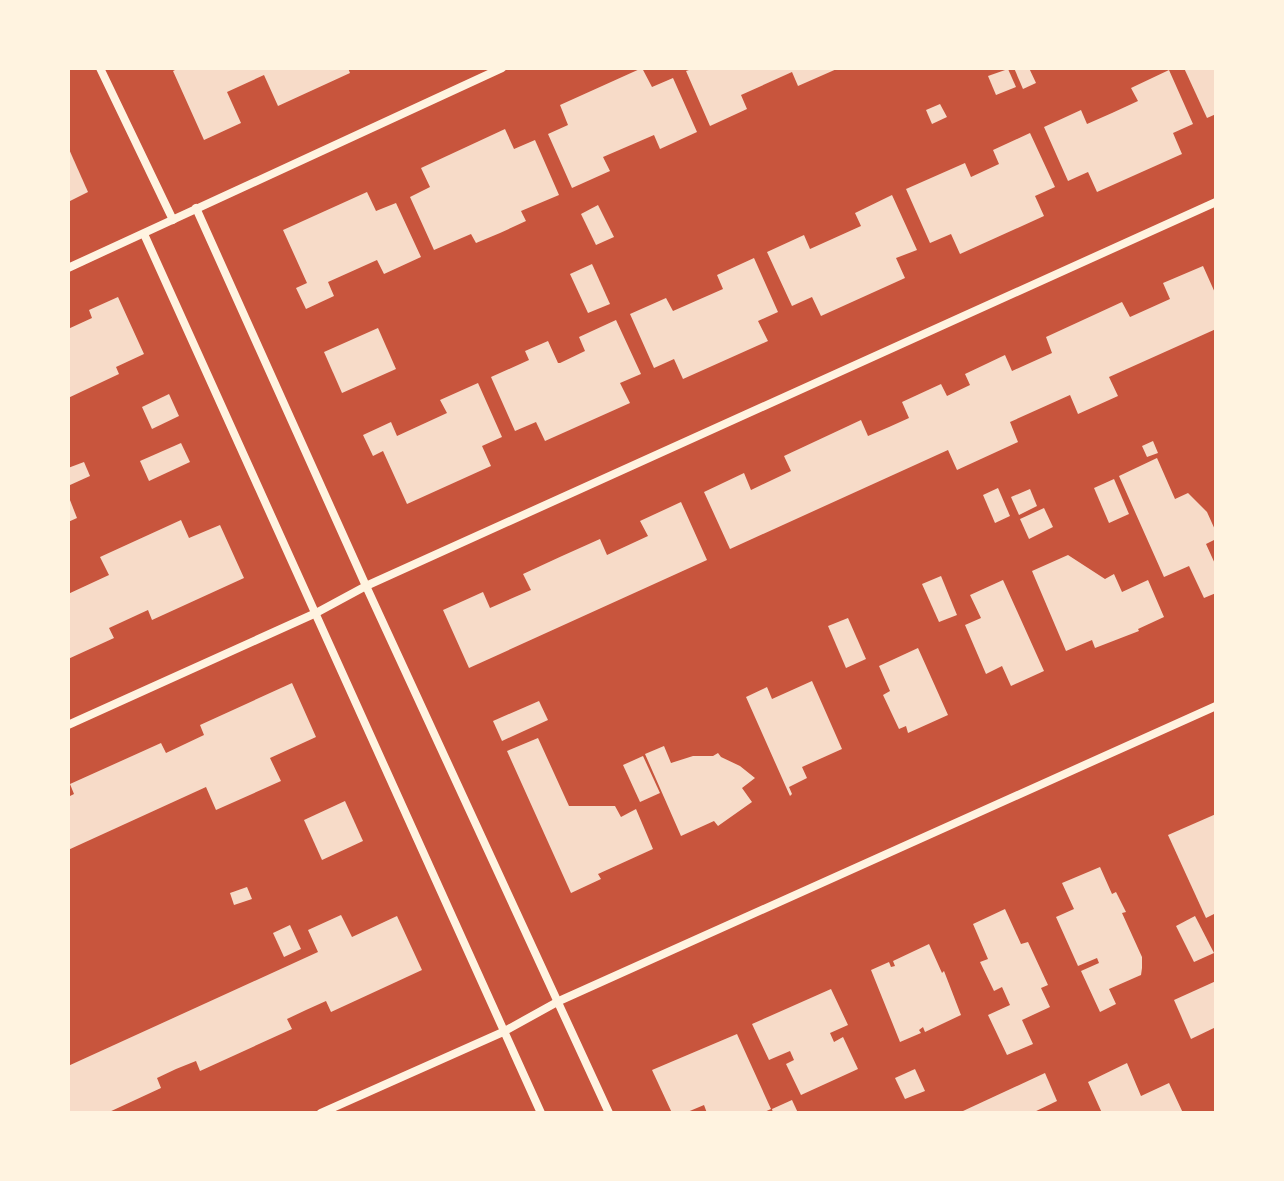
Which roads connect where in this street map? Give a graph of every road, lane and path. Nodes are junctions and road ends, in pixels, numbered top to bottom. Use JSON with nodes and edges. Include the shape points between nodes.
{"nodes":[{"id":1,"x":100,"y":68,"type":"edge"},
{"id":2,"x":502,"y":68,"type":"edge"},
{"id":3,"x":1216,"y":202,"type":"edge"},
{"id":4,"x":196,"y":208,"type":"junction"},
{"id":5,"x":173,"y":220,"type":"junction"},
{"id":6,"x":144,"y":234,"type":"junction"},
{"id":7,"x":68,"y":268,"type":"edge"},
{"id":8,"x":366,"y":586,"type":"junction"},
{"id":9,"x":316,"y":613,"type":"junction"},
{"id":10,"x":1216,"y":706,"type":"edge"},
{"id":11,"x":68,"y":725,"type":"edge"},
{"id":12,"x":559,"y":1001,"type":"junction"},
{"id":13,"x":503,"y":1032,"type":"junction"},
{"id":14,"x":321,"y":1113,"type":"edge"},
{"id":15,"x":541,"y":1113,"type":"edge"},
{"id":16,"x":609,"y":1113,"type":"edge"}],
"edges":[{"from":1,"to":5,"type":"street"},
{"from":2,"to":4,"type":"street"},
{"from":3,"to":8,"type":"street"},
{"from":4,"to":5,"type":"street"},
{"from":4,"to":8,"type":"street"},
{"from":5,"to":6,"type":"street"},
{"from":6,"to":7,"type":"street"},
{"from":6,"to":9,"type":"street"},
{"from":8,"to":9,"type":"street"},
{"from":8,"to":12,"type":"street"},
{"from":9,"to":11,"type":"street"},
{"from":9,"to":13,"type":"street"},
{"from":10,"to":12,"type":"street"},
{"from":12,"to":13,"type":"street"},
{"from":12,"to":16,"type":"street"},
{"from":13,"to":14,"type":"street"},
{"from":13,"to":15,"type":"street"}]}
